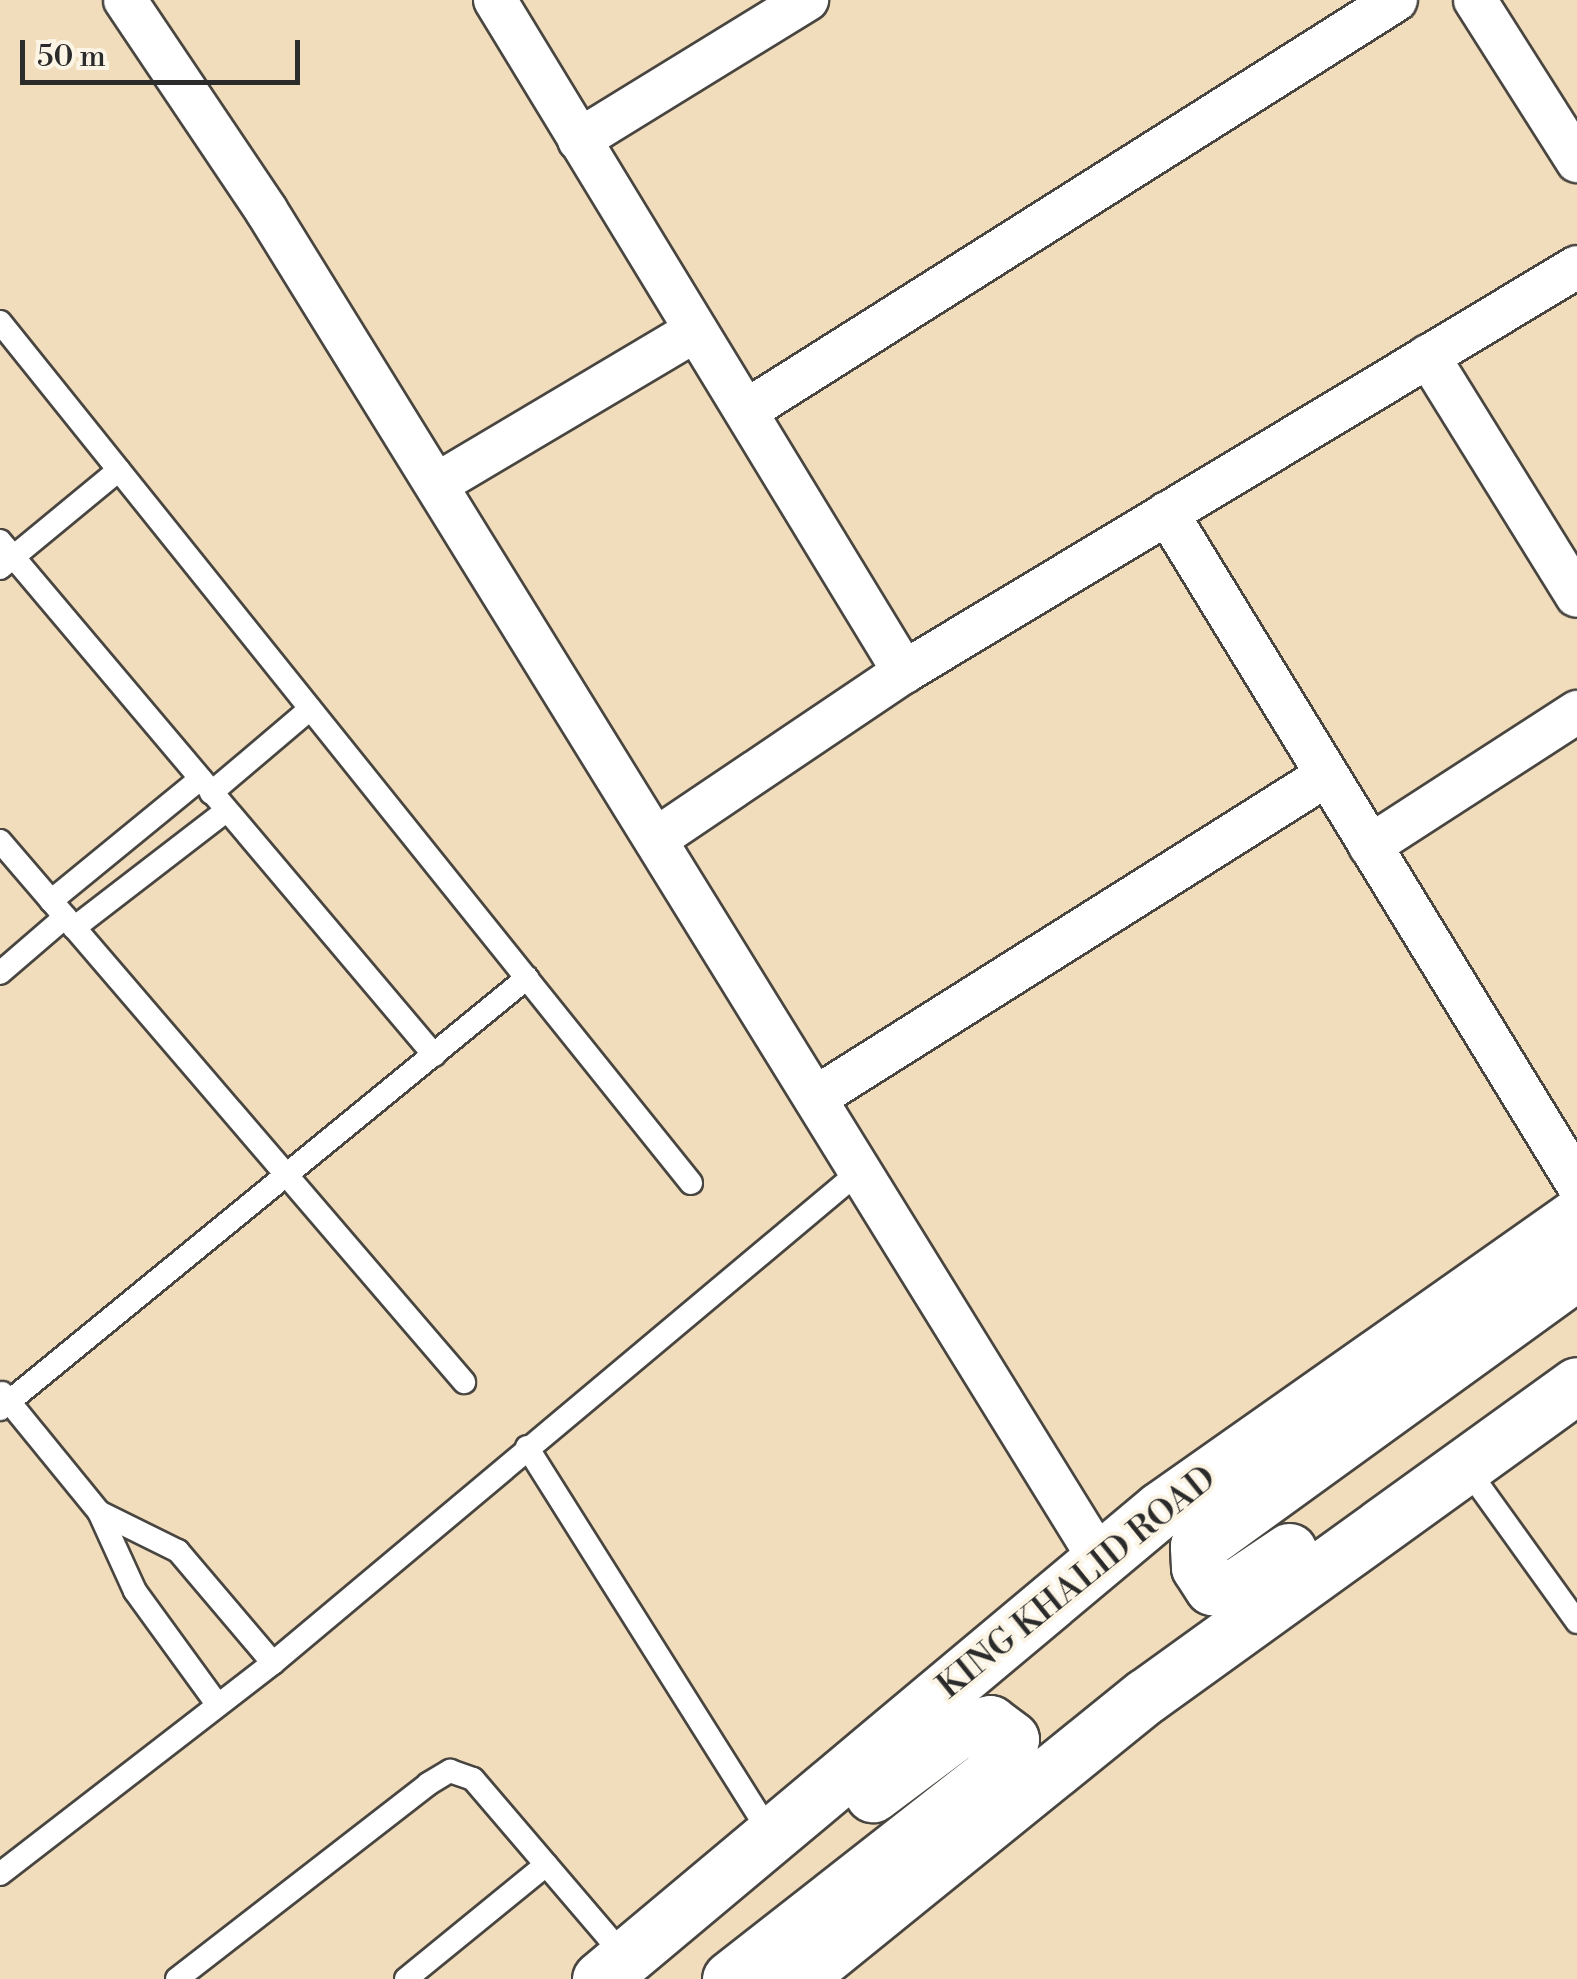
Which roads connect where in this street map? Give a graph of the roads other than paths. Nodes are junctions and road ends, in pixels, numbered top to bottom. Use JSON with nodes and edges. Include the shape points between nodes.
{"nodes":[{"id":1,"x":125,"y":0,"type":"edge"},
{"id":2,"x":495,"y":0,"type":"edge"},
{"id":3,"x":807,"y":0,"type":"edge"},
{"id":4,"x":1396,"y":0,"type":"edge"},
{"id":5,"x":1476,"y":0,"type":"edge"},
{"id":6,"x":580,"y":140,"type":"junction"},
{"id":7,"x":1577,"y":161,"type":"edge"},
{"id":8,"x":1577,"y":267,"type":"edge"},
{"id":9,"x":0,"y":322,"type":"edge"},
{"id":10,"x":695,"y":331,"type":"junction"},
{"id":11,"x":1428,"y":356,"type":"junction"},
{"id":12,"x":746,"y":411,"type":"junction"},
{"id":13,"x":118,"y":470,"type":"junction"},
{"id":14,"x":437,"y":484,"type":"junction"},
{"id":15,"x":1167,"y":513,"type":"junction"},
{"id":16,"x":4,"y":555,"type":"edge"},
{"id":17,"x":1577,"y":596,"type":"edge"},
{"id":18,"x":904,"y":672,"type":"junction"},
{"id":19,"x":310,"y":709,"type":"junction"},
{"id":20,"x":1577,"y":712,"type":"edge"},
{"id":21,"x":1327,"y":775,"type":"junction"},
{"id":22,"x":212,"y":794,"type":"junction"},
{"id":23,"x":656,"y":839,"type":"junction"},
{"id":24,"x":0,"y":841,"type":"edge"},
{"id":25,"x":1370,"y":846,"type":"junction"},
{"id":26,"x":100,"y":861,"type":"junction"},
{"id":27,"x":124,"y":890,"type":"junction"},
{"id":28,"x":64,"y":915,"type":"junction"},
{"id":29,"x":0,"y":973,"type":"edge"},
{"id":30,"x":527,"y":978,"type":"junction"},
{"id":31,"x":434,"y":1055,"type":"junction"},
{"id":32,"x":815,"y":1098,"type":"junction"},
{"id":33,"x":860,"y":1171,"type":"junction"},
{"id":34,"x":286,"y":1175,"type":"junction"},
{"id":35,"x":692,"y":1183,"type":"dead end"},
{"id":36,"x":1577,"y":1183,"type":"edge"},
{"id":37,"x":1577,"y":1216,"type":"edge"},
{"id":38,"x":1577,"y":1272,"type":"edge"},
{"id":39,"x":1577,"y":1351,"type":"edge"},
{"id":40,"x":464,"y":1382,"type":"dead end"},
{"id":41,"x":1577,"y":1385,"type":"edge"},
{"id":42,"x":3,"y":1400,"type":"edge"},
{"id":43,"x":527,"y":1447,"type":"junction"},
{"id":44,"x":1465,"y":1466,"type":"junction"},
{"id":45,"x":99,"y":1512,"type":"junction"},
{"id":46,"x":1100,"y":1560,"type":"junction"},
{"id":47,"x":1577,"y":1622,"type":"edge"},
{"id":48,"x":273,"y":1662,"type":"junction"},
{"id":49,"x":217,"y":1704,"type":"junction"},
{"id":50,"x":771,"y":1835,"type":"junction"},
{"id":51,"x":546,"y":1864,"type":"junction"},
{"id":52,"x":0,"y":1874,"type":"edge"},
{"id":53,"x":616,"y":1972,"type":"edge"},
{"id":54,"x":176,"y":1979,"type":"edge"},
{"id":55,"x":406,"y":1979,"type":"edge"},
{"id":56,"x":730,"y":1979,"type":"edge"},
{"id":57,"x":796,"y":1979,"type":"edge"}],
"edges":[{"from":1,"to":14,"type":"street"},
{"from":2,"to":6,"type":"street"},
{"from":3,"to":6,"type":"street"},
{"from":4,"to":12,"type":"street"},
{"from":5,"to":7,"type":"street"},
{"from":6,"to":10,"type":"street"},
{"from":8,"to":11,"type":"street"},
{"from":9,"to":13,"type":"lane"},
{"from":10,"to":12,"type":"street"},
{"from":10,"to":14,"type":"street"},
{"from":11,"to":15,"type":"street"},
{"from":11,"to":17,"type":"street"},
{"from":12,"to":18,"type":"street"},
{"from":13,"to":16,"type":"lane"},
{"from":13,"to":19,"type":"lane"},
{"from":14,"to":23,"type":"street"},
{"from":15,"to":18,"type":"street"},
{"from":15,"to":21,"type":"street"},
{"from":16,"to":22,"type":"lane"},
{"from":18,"to":23,"type":"street"},
{"from":19,"to":22,"type":"lane"},
{"from":19,"to":30,"type":"lane"},
{"from":20,"to":25,"type":"street"},
{"from":21,"to":25,"type":"street"},
{"from":21,"to":32,"type":"street"},
{"from":22,"to":26,"type":"lane"},
{"from":22,"to":27,"type":"lane"},
{"from":22,"to":31,"type":"lane"},
{"from":23,"to":32,"type":"street"},
{"from":24,"to":28,"type":"lane"},
{"from":25,"to":36,"type":"street"},
{"from":26,"to":27,"type":"lane"},
{"from":26,"to":28,"type":"lane"},
{"from":27,"to":28,"type":"lane"},
{"from":28,"to":29,"type":"lane"},
{"from":28,"to":34,"type":"lane"},
{"from":30,"to":31,"type":"lane"},
{"from":30,"to":35,"type":"lane"},
{"from":31,"to":34,"type":"lane"},
{"from":32,"to":33,"type":"street"},
{"from":33,"to":43,"type":"lane"},
{"from":33,"to":46,"type":"street"},
{"from":34,"to":40,"type":"lane"},
{"from":34,"to":42,"type":"lane"},
{"from":37,"to":46,"type":"highway","name":"KING KHALID ROAD","via":[[1161,1509]]},
{"from":38,"to":39,"type":"highway","via":[[1198,1546],[1199,1567],[1212,1587],[1231,1590]]},
{"from":41,"to":44,"type":"highway"},
{"from":42,"to":45,"type":"lane"},
{"from":43,"to":48,"type":"lane"},
{"from":43,"to":50,"type":"lane"},
{"from":44,"to":47,"type":"lane"},
{"from":44,"to":57,"type":"highway","via":[[1146,1696]]},
{"from":45,"to":48,"type":"lane","via":[[178,1551]]},
{"from":45,"to":49,"type":"lane","via":[[135,1591]]},
{"from":46,"to":50,"type":"highway","name":"KING KHALID ROAD"},
{"from":48,"to":49,"type":"lane"},
{"from":49,"to":52,"type":"lane"},
{"from":50,"to":53,"type":"highway","name":"KING KHALID ROAD"},
{"from":51,"to":53,"type":"lane"},
{"from":51,"to":54,"type":"lane","via":[[473,1779],[450,1771]]},
{"from":51,"to":55,"type":"lane"},
{"from":53,"to":56,"type":"highway","via":[[956,1732],[990,1723],[1011,1739],[992,1774]]}]}
